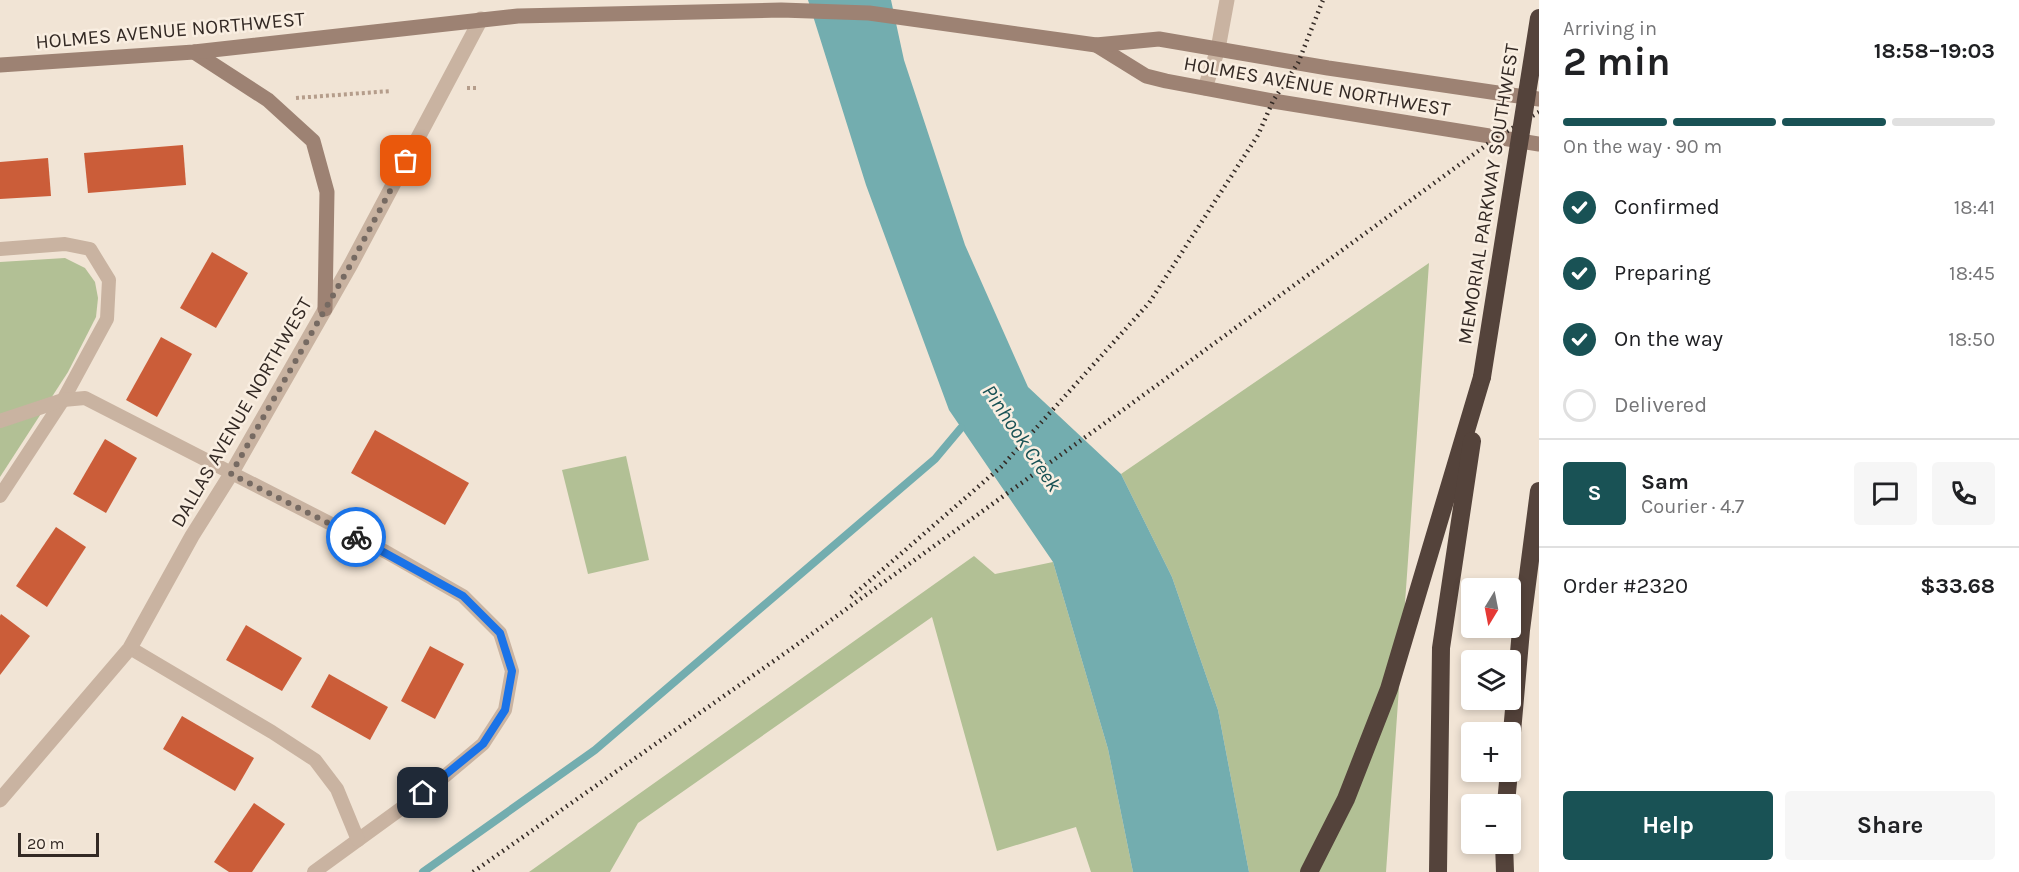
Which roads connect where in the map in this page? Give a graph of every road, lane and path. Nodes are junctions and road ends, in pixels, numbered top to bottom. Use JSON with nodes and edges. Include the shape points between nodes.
{"nodes":[{"id":1,"x":1227,"y":0,"type":"edge"},
{"id":2,"x":1539,"y":18,"type":"edge"},
{"id":3,"x":481,"y":19,"type":"junction"},
{"id":4,"x":1096,"y":45,"type":"junction"},
{"id":5,"x":1218,"y":49,"type":"junction"},
{"id":6,"x":194,"y":52,"type":"junction"},
{"id":7,"x":0,"y":65,"type":"edge"},
{"id":8,"x":1205,"y":88,"type":"junction"},
{"id":9,"x":391,"y":91,"type":"dead end"},
{"id":10,"x":290,"y":98,"type":"dead end"},
{"id":11,"x":1539,"y":99,"type":"edge"},
{"id":12,"x":1539,"y":144,"type":"edge"},
{"id":13,"x":0,"y":249,"type":"edge"},
{"id":14,"x":325,"y":309,"type":"junction"},
{"id":15,"x":1482,"y":377,"type":"junction"},
{"id":16,"x":63,"y":400,"type":"junction"},
{"id":17,"x":0,"y":421,"type":"edge"},
{"id":18,"x":231,"y":474,"type":"junction"},
{"id":19,"x":1539,"y":490,"type":"edge"},
{"id":20,"x":0,"y":496,"type":"edge"},
{"id":21,"x":130,"y":648,"type":"junction"},
{"id":22,"x":1513,"y":722,"type":"edge"},
{"id":23,"x":0,"y":800,"type":"edge"},
{"id":24,"x":358,"y":840,"type":"junction"},
{"id":25,"x":1504,"y":854,"type":"edge"},
{"id":26,"x":314,"y":872,"type":"edge"},
{"id":27,"x":1309,"y":872,"type":"edge"},
{"id":28,"x":1438,"y":872,"type":"edge"},
{"id":29,"x":1505,"y":872,"type":"edge"}],
"edges":[{"from":1,"to":5,"type":"street"},
{"from":2,"to":15,"type":"highway","name":"MEMORIAL PARKWAY SOUTHWEST","bridge":true},
{"from":3,"to":4,"type":"main road","name":"HOLMES AVENUE NORTHWEST","via":[[781,10],[869,13]]},
{"from":3,"to":6,"type":"main road","name":"HOLMES AVENUE NORTHWEST"},
{"from":3,"to":14,"type":"street","name":"DALLAS AVENUE NORTHWEST"},
{"from":4,"to":5,"type":"main road","name":"HOLMES AVENUE NORTHWEST","via":[[1159,39]]},
{"from":4,"to":8,"type":"main road","name":"HOLMES AVENUE NORTHWEST","via":[[1146,76]]},
{"from":5,"to":8,"type":"street"},
{"from":5,"to":11,"type":"main road","name":"HOLMES AVENUE NORTHWEST"},
{"from":6,"to":7,"type":"main road","name":"HOLMES AVENUE NORTHWEST"},
{"from":6,"to":14,"type":"main road","via":[[267,100],[313,141],[327,192]]},
{"from":8,"to":12,"type":"main road","name":"HOLMES AVENUE NORTHWEST"},
{"from":9,"to":10,"type":"path"},
{"from":13,"to":16,"type":"lane","via":[[64,244],[90,249],[109,280],[106,319]]},
{"from":14,"to":18,"type":"street","name":"DALLAS AVENUE NORTHWEST"},
{"from":15,"to":27,"type":"highway","via":[[1389,689],[1346,799]]},
{"from":15,"to":28,"type":"highway","via":[[1441,648]]},
{"from":16,"to":17,"type":"lane"},
{"from":16,"to":18,"type":"lane","via":[[85,399]]},
{"from":16,"to":20,"type":"lane"},
{"from":18,"to":21,"type":"street","name":"DALLAS AVENUE NORTHWEST"},
{"from":18,"to":24,"type":"lane","via":[[386,552],[463,596],[500,633],[512,671],[505,710],[483,744]]},
{"from":19,"to":22,"type":"highway"},
{"from":21,"to":23,"type":"street","name":"DALLAS AVENUE NORTHWEST"},
{"from":21,"to":24,"type":"lane","via":[[315,760],[337,789]]},
{"from":24,"to":26,"type":"lane"},
{"from":25,"to":29,"type":"highway"}]}
